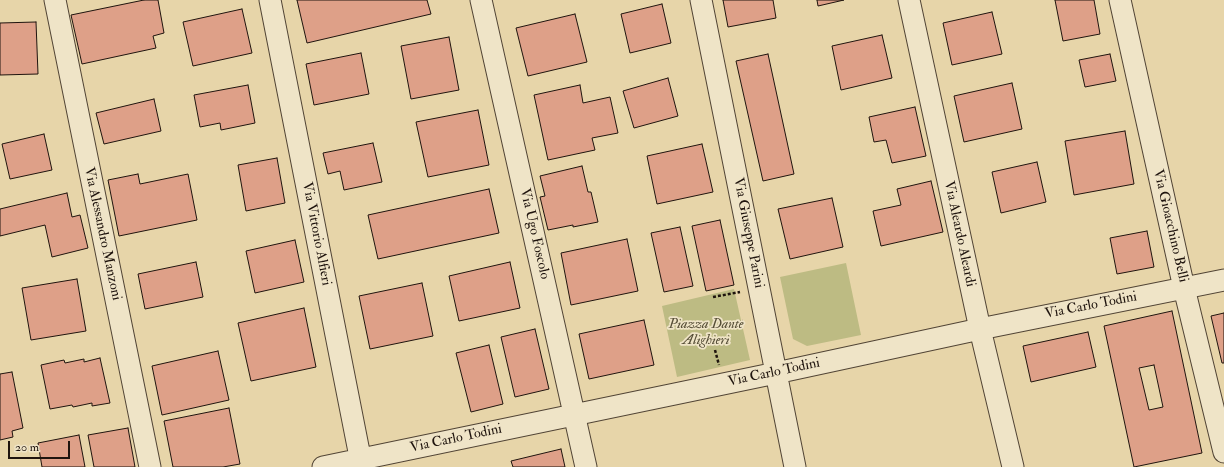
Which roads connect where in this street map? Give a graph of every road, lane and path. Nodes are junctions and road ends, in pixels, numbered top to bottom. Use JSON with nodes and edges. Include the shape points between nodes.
{"nodes":[{"id":1,"x":55,"y":0,"type":"edge"},
{"id":2,"x":270,"y":0,"type":"edge"},
{"id":3,"x":481,"y":0,"type":"edge"},
{"id":4,"x":701,"y":0,"type":"edge"},
{"id":5,"x":909,"y":0,"type":"edge"},
{"id":6,"x":1120,"y":0,"type":"edge"},
{"id":7,"x":1224,"y":280,"type":"edge"},
{"id":8,"x":759,"y":288,"type":"junction"},
{"id":9,"x":1184,"y":288,"type":"junction"},
{"id":10,"x":713,"y":297,"type":"dead end"},
{"id":11,"x":743,"y":321,"type":"dead end"},
{"id":12,"x":733,"y":324,"type":"dead end"},
{"id":13,"x":980,"y":329,"type":"junction"},
{"id":14,"x":715,"y":350,"type":"dead end"},
{"id":15,"x":719,"y":365,"type":"dead end"},
{"id":16,"x":776,"y":372,"type":"junction"},
{"id":17,"x":574,"y":414,"type":"junction"},
{"id":18,"x":1224,"y":452,"type":"edge"},
{"id":19,"x":361,"y":463,"type":"edge"},
{"id":20,"x":150,"y":467,"type":"edge"},
{"id":21,"x":323,"y":467,"type":"edge"},
{"id":22,"x":586,"y":467,"type":"edge"},
{"id":23,"x":795,"y":467,"type":"edge"},
{"id":24,"x":1012,"y":467,"type":"edge"}],
"edges":[{"from":1,"to":20,"type":"street","name":"Via Alessandro Manzoni"},
{"from":2,"to":19,"type":"street","name":"Via Vittorio Alfieri"},
{"from":3,"to":17,"type":"street","name":"Via Ugo Foscolo"},
{"from":4,"to":8,"type":"street","name":"Via Giuseppe Parini"},
{"from":5,"to":13,"type":"street","name":"Via Aleardo Aleardi"},
{"from":6,"to":9,"type":"street","name":"Via Gioacchino Belli"},
{"from":7,"to":9,"type":"street","name":"Via Carlo Todini"},
{"from":8,"to":10,"type":"path"},
{"from":8,"to":16,"type":"street","name":"Via Giuseppe Parini"},
{"from":9,"to":13,"type":"street","name":"Via Carlo Todini"},
{"from":9,"to":18,"type":"street","name":"Via Gioacchino Belli"},
{"from":11,"to":12,"type":"path"},
{"from":13,"to":16,"type":"street","name":"Via Carlo Todini"},
{"from":13,"to":24,"type":"street","name":"Via Aleardo Aleardi"},
{"from":14,"to":15,"type":"path"},
{"from":16,"to":17,"type":"street","name":"Via Carlo Todini"},
{"from":16,"to":23,"type":"street","name":"Via Giuseppe Parini"},
{"from":17,"to":19,"type":"street","name":"Via Carlo Todini"},
{"from":17,"to":22,"type":"street","name":"Via Ugo Foscolo"},
{"from":19,"to":21,"type":"street","name":"Via Carlo Todini"}]}
